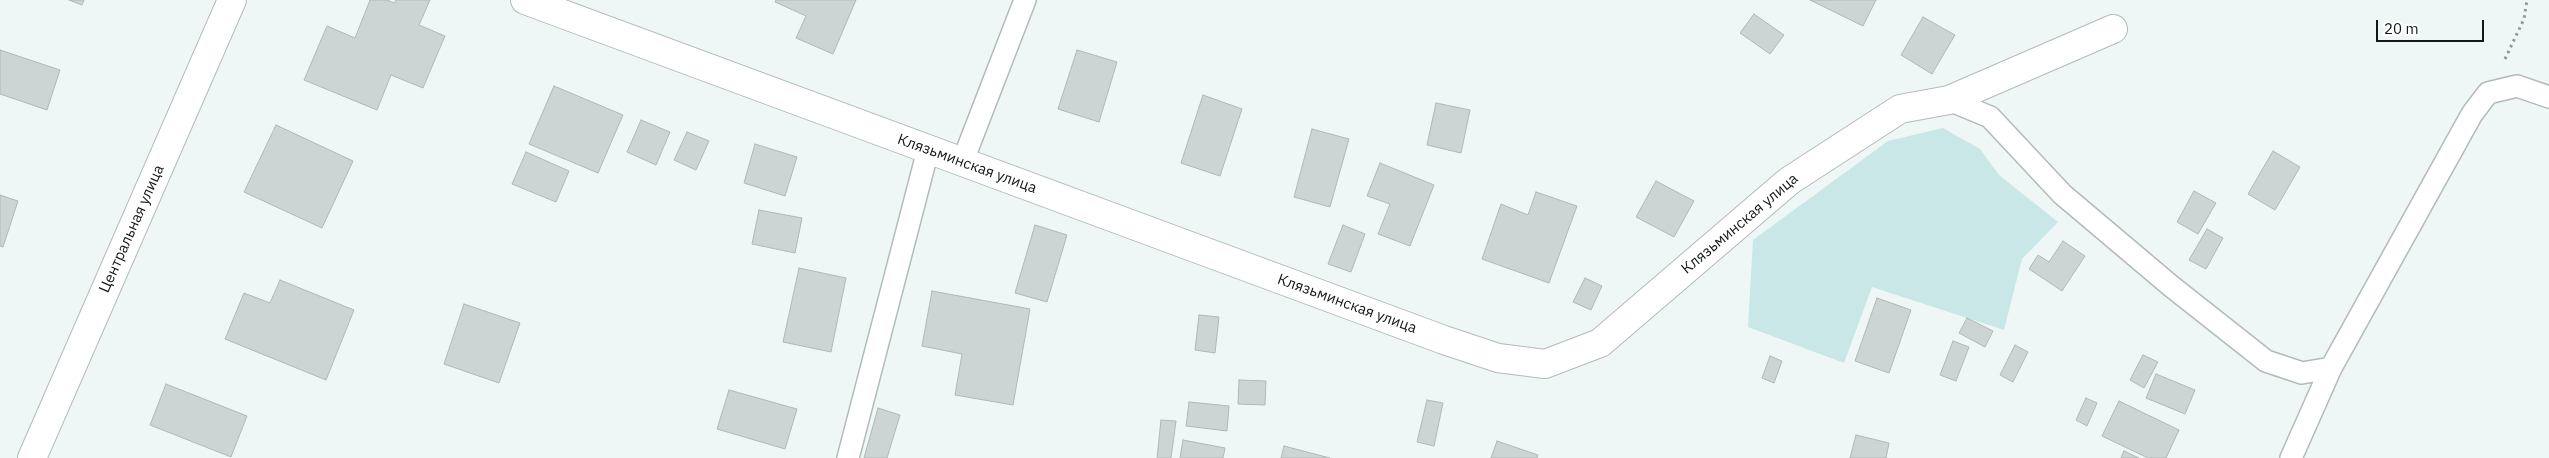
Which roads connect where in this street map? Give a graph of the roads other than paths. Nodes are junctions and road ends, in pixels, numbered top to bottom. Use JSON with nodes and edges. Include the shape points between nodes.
{"nodes":[{"id":1,"x":232,"y":0,"type":"edge"},
{"id":2,"x":525,"y":0,"type":"edge"},
{"id":3,"x":1025,"y":0,"type":"edge"},
{"id":4,"x":2112,"y":29,"type":"dead end"},
{"id":5,"x":2549,"y":98,"type":"edge"},
{"id":6,"x":1950,"y":100,"type":"junction"},
{"id":7,"x":928,"y":150,"type":"junction"},
{"id":8,"x":962,"y":163,"type":"junction"},
{"id":9,"x":2331,"y":368,"type":"junction"},
{"id":10,"x":32,"y":458,"type":"edge"},
{"id":11,"x":848,"y":458,"type":"edge"},
{"id":12,"x":2290,"y":458,"type":"edge"}],
"edges":[{"from":1,"to":10,"type":"street","name":"Центральная улица"},
{"from":2,"to":7,"type":"street","name":"Клязьминская улица"},
{"from":3,"to":8,"type":"lane"},
{"from":4,"to":6,"type":"street","name":"Клязьминская улица"},
{"from":5,"to":9,"type":"lane","via":[[2517,86],[2488,93],[2472,114]]},
{"from":6,"to":8,"type":"street","name":"Клязьминская улица","via":[[1900,109],[1789,181],[1600,343],[1545,364],[1498,358],[1444,340]]},
{"from":6,"to":9,"type":"lane","via":[[1990,118],[2062,194],[2266,361],[2302,373]]},
{"from":7,"to":8,"type":"street","name":"Клязьминская улица"},
{"from":7,"to":11,"type":"lane"},
{"from":9,"to":12,"type":"lane"}]}
